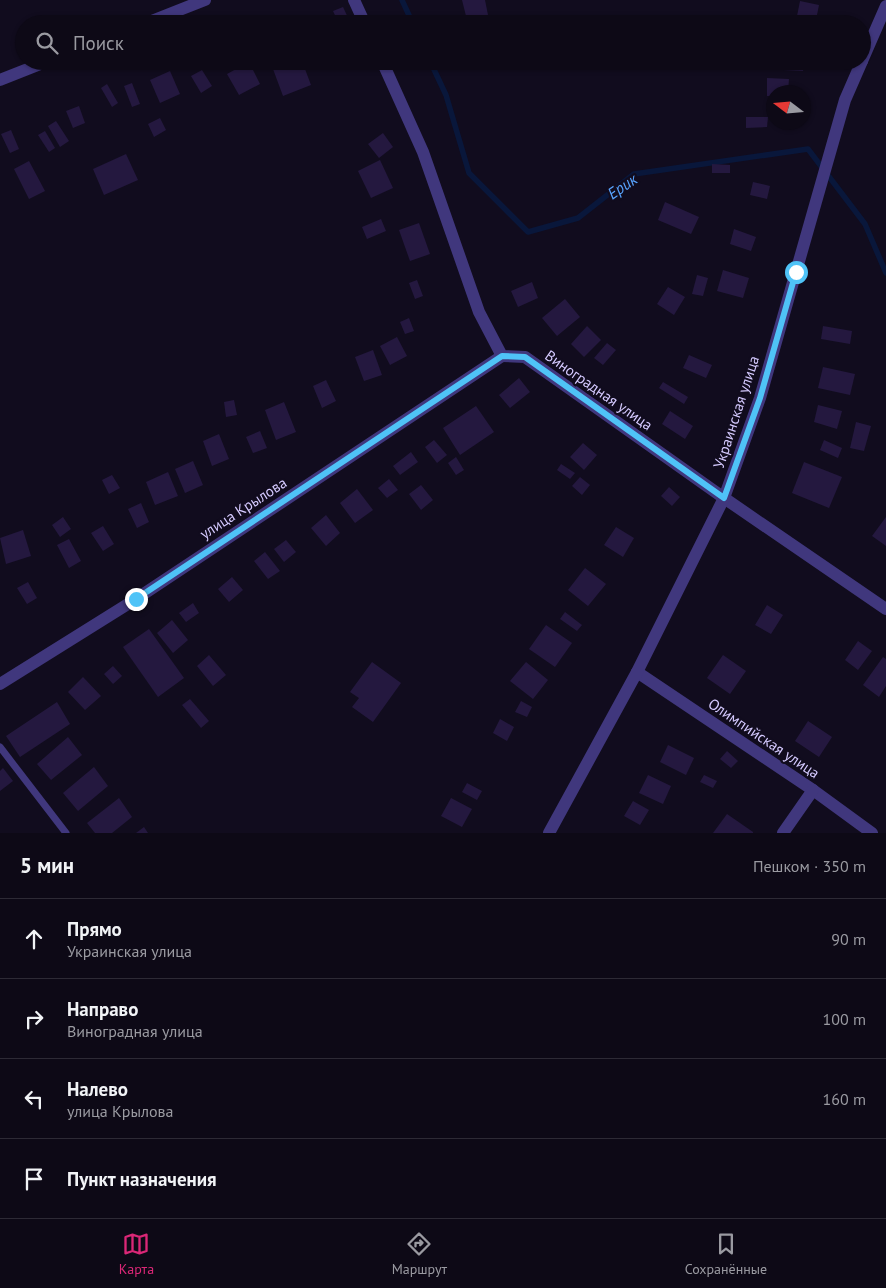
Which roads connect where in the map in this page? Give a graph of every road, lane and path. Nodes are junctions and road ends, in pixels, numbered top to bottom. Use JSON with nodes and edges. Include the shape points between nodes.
{"nodes":[{"id":1,"x":205,"y":0,"type":"edge"},
{"id":2,"x":354,"y":0,"type":"edge"},
{"id":3,"x":886,"y":6,"type":"edge"},
{"id":4,"x":167,"y":15,"type":"edge"},
{"id":5,"x":361,"y":15,"type":"edge"},
{"id":6,"x":871,"y":40,"type":"edge"},
{"id":7,"x":25,"y":70,"type":"edge"},
{"id":8,"x":386,"y":70,"type":"edge"},
{"id":9,"x":858,"y":70,"type":"edge"},
{"id":10,"x":0,"y":80,"type":"edge"},
{"id":11,"x":502,"y":356,"type":"junction"},
{"id":12,"x":724,"y":498,"type":"junction"},
{"id":13,"x":886,"y":609,"type":"edge"},
{"id":14,"x":637,"y":672,"type":"junction"},
{"id":15,"x":0,"y":684,"type":"edge"},
{"id":16,"x":0,"y":747,"type":"edge"},
{"id":17,"x":813,"y":790,"type":"junction"},
{"id":18,"x":66,"y":833,"type":"edge"},
{"id":19,"x":548,"y":833,"type":"edge"},
{"id":20,"x":784,"y":833,"type":"edge"},
{"id":21,"x":872,"y":833,"type":"edge"}],
"edges":[{"from":1,"to":4,"type":"street"},
{"from":2,"to":5,"type":"street"},
{"from":3,"to":6,"type":"street","name":"Украинская улица"},
{"from":7,"to":10,"type":"street"},
{"from":8,"to":11,"type":"street","via":[[423,152],[479,312]]},
{"from":9,"to":12,"type":"street","name":"Украинская улица","via":[[845,100],[760,398]]},
{"from":11,"to":12,"type":"street","name":"Виноградная улица","via":[[525,357]]},
{"from":11,"to":15,"type":"street","name":"улица Крылова","via":[[136,599]]},
{"from":12,"to":13,"type":"street","name":"Виноградная улица"},
{"from":12,"to":14,"type":"street","name":"Украинская улица"},
{"from":14,"to":17,"type":"street","name":"Олимпийская улица"},
{"from":14,"to":19,"type":"street","name":"Украинская улица"},
{"from":16,"to":18,"type":"lane"},
{"from":17,"to":20,"type":"street"},
{"from":17,"to":21,"type":"street","name":"Олимпийская улица"}]}
